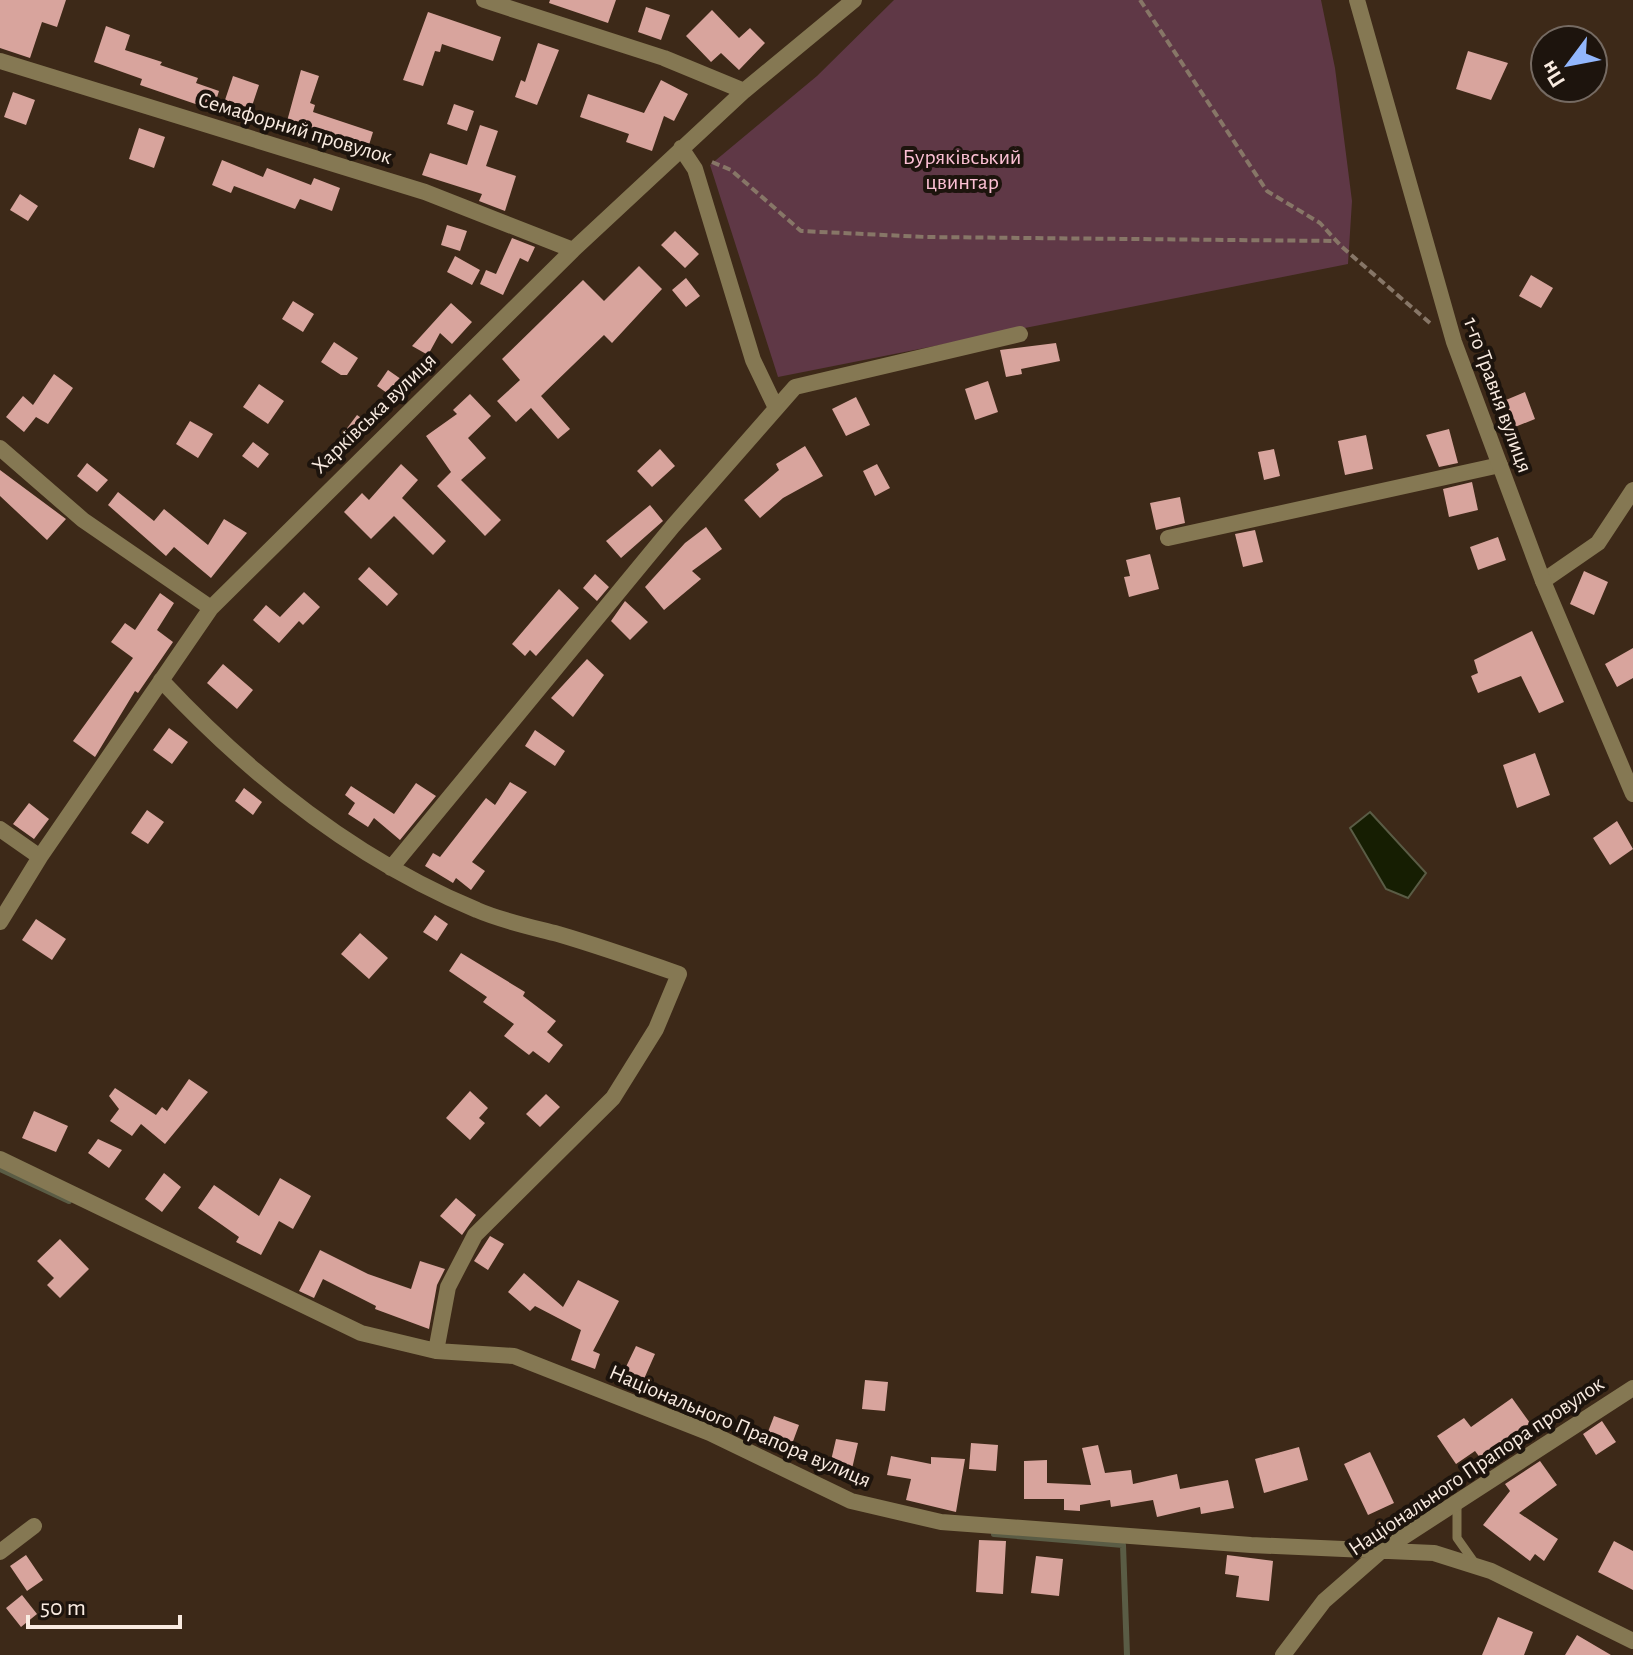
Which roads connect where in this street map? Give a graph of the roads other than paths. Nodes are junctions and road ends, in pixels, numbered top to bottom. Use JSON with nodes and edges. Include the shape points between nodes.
{"nodes":[{"id":1,"x":484,"y":0,"type":"edge"},
{"id":2,"x":854,"y":0,"type":"edge"},
{"id":3,"x":1357,"y":0,"type":"edge"},
{"id":4,"x":0,"y":61,"type":"edge"},
{"id":5,"x":744,"y":91,"type":"junction"},
{"id":6,"x":681,"y":148,"type":"junction"},
{"id":7,"x":573,"y":250,"type":"junction"},
{"id":8,"x":1020,"y":334,"type":"dead end"},
{"id":9,"x":776,"y":408,"type":"junction"},
{"id":10,"x":0,"y":448,"type":"edge"},
{"id":11,"x":1500,"y":465,"type":"junction"},
{"id":12,"x":1633,"y":490,"type":"edge"},
{"id":13,"x":1168,"y":538,"type":"dead end"},
{"id":14,"x":1543,"y":581,"type":"junction"},
{"id":15,"x":211,"y":608,"type":"junction"},
{"id":16,"x":161,"y":680,"type":"junction"},
{"id":17,"x":1633,"y":794,"type":"edge"},
{"id":18,"x":0,"y":829,"type":"edge"},
{"id":19,"x":40,"y":857,"type":"junction"},
{"id":20,"x":391,"y":868,"type":"junction"},
{"id":21,"x":0,"y":922,"type":"edge"},
{"id":22,"x":0,"y":1159,"type":"edge"},
{"id":23,"x":436,"y":1351,"type":"junction"},
{"id":24,"x":1633,"y":1388,"type":"edge"},
{"id":25,"x":1458,"y":1501,"type":"junction"},
{"id":26,"x":34,"y":1526,"type":"dead end"},
{"id":27,"x":0,"y":1552,"type":"edge"},
{"id":28,"x":1380,"y":1552,"type":"junction"},
{"id":29,"x":1491,"y":1571,"type":"junction"},
{"id":30,"x":1633,"y":1641,"type":"edge"},
{"id":31,"x":1283,"y":1655,"type":"edge"}],
"edges":[{"from":1,"to":5,"type":"street","via":[[664,58]]},
{"from":2,"to":5,"type":"street","name":"Харківська вулиця"},
{"from":3,"to":11,"type":"street","name":"1-го Травня вулиця","via":[[1454,342]]},
{"from":4,"to":7,"type":"street","name":"Семафорний провулок","via":[[425,192]]},
{"from":5,"to":6,"type":"street","name":"Харківська вулиця"},
{"from":6,"to":7,"type":"street","name":"Харківська вулиця"},
{"from":6,"to":9,"type":"street","via":[[695,169],[753,360]]},
{"from":7,"to":15,"type":"street","name":"Харківська вулиця"},
{"from":8,"to":9,"type":"street","via":[[795,387]]},
{"from":9,"to":20,"type":"street"},
{"from":10,"to":15,"type":"street","via":[[83,520]]},
{"from":11,"to":13,"type":"street"},
{"from":11,"to":14,"type":"street","name":"1-го Травня вулиця"},
{"from":12,"to":14,"type":"street","via":[[1598,543]]},
{"from":14,"to":17,"type":"street","name":"1-го Травня вулиця"},
{"from":15,"to":16,"type":"street","name":"Харківська вулиця"},
{"from":16,"to":19,"type":"street","name":"Харківська вулиця"},
{"from":16,"to":20,"type":"street","via":[[257,773]]},
{"from":18,"to":19,"type":"street"},
{"from":19,"to":21,"type":"street","name":"Харківська вулиця"},
{"from":20,"to":23,"type":"street","via":[[478,911],[679,974],[656,1029],[613,1098],[475,1235],[448,1287]]},
{"from":22,"to":23,"type":"street","name":"Національного Прапора вулиця","via":[[361,1333]]},
{"from":23,"to":28,"type":"street","name":"Національного Прапора вулиця","via":[[514,1356],[710,1433],[851,1501],[941,1522]]},
{"from":24,"to":25,"type":"street","name":"Національного Прапора провулок"},
{"from":25,"to":28,"type":"street","name":"Національного Прапора провулок"},
{"from":25,"to":29,"type":"lane","via":[[1457,1538],[1470,1559]]},
{"from":26,"to":27,"type":"street"},
{"from":28,"to":29,"type":"street","name":"Національного Прапора вулиця","via":[[1434,1553]]},
{"from":28,"to":31,"type":"street","name":"Національного Прапора провулок","via":[[1324,1601]]},
{"from":29,"to":30,"type":"street","name":"Національного Прапора вулиця"}]}
